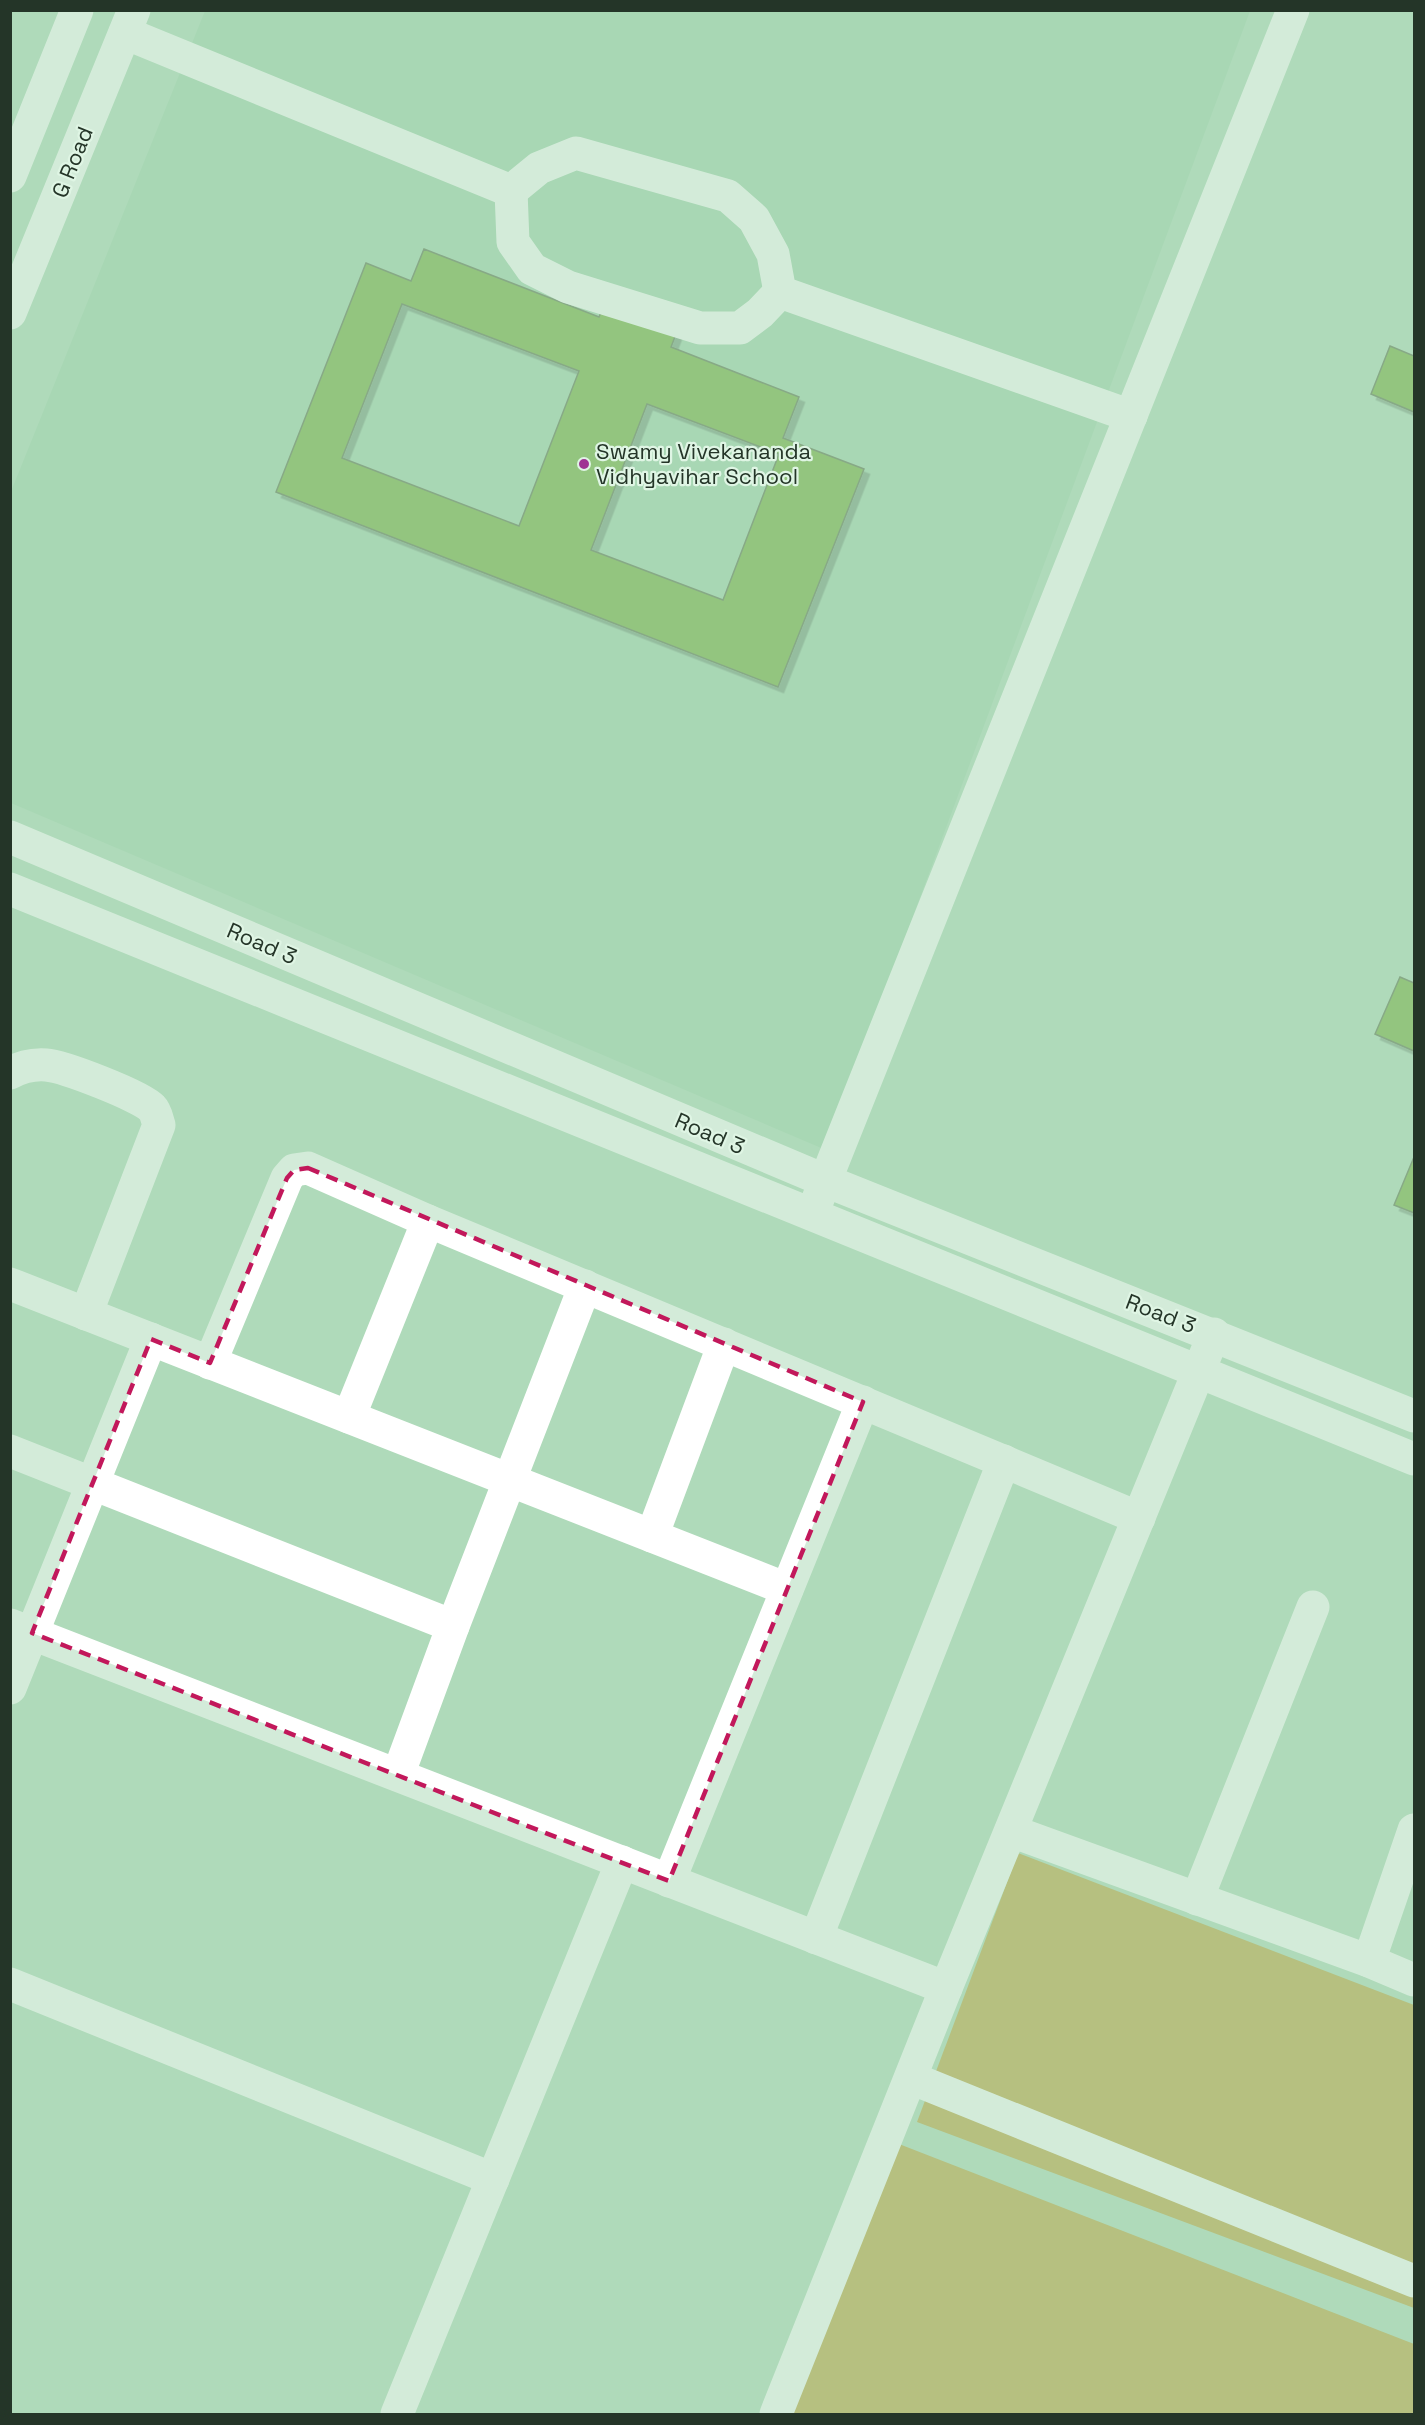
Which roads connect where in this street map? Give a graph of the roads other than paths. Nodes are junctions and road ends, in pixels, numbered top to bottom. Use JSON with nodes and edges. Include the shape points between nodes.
{"nodes":[{"id":1,"x":77,"y":10,"type":"edge"},
{"id":2,"x":1293,"y":10,"type":"edge"},
{"id":3,"x":129,"y":22,"type":"edge"},
{"id":4,"x":10,"y":176,"type":"edge"},
{"id":5,"x":511,"y":191,"type":"junction"},
{"id":6,"x":780,"y":292,"type":"junction"},
{"id":7,"x":10,"y":313,"type":"edge"},
{"id":8,"x":1131,"y":416,"type":"junction"},
{"id":9,"x":10,"y":837,"type":"edge"},
{"id":10,"x":10,"y":890,"type":"edge"},
{"id":11,"x":10,"y":1073,"type":"edge"},
{"id":12,"x":826,"y":1181,"type":"junction"},
{"id":13,"x":812,"y":1214,"type":"junction"},
{"id":14,"x":428,"y":1221,"type":"junction"},
{"id":15,"x":10,"y":1284,"type":"edge"},
{"id":16,"x":585,"y":1286,"type":"junction"},
{"id":17,"x":86,"y":1314,"type":"junction"},
{"id":18,"x":1214,"y":1334,"type":"junction"},
{"id":19,"x":151,"y":1339,"type":"junction"},
{"id":20,"x":724,"y":1344,"type":"junction"},
{"id":21,"x":210,"y":1363,"type":"junction"},
{"id":22,"x":1199,"y":1372,"type":"junction"},
{"id":23,"x":863,"y":1402,"type":"junction"},
{"id":24,"x":1414,"y":1416,"type":"edge"},
{"id":25,"x":349,"y":1417,"type":"junction"},
{"id":26,"x":10,"y":1451,"type":"edge"},
{"id":27,"x":1414,"y":1459,"type":"edge"},
{"id":28,"x":1004,"y":1461,"type":"junction"},
{"id":29,"x":510,"y":1480,"type":"junction"},
{"id":30,"x":93,"y":1484,"type":"junction"},
{"id":31,"x":1139,"y":1518,"type":"junction"},
{"id":32,"x":652,"y":1536,"type":"junction"},
{"id":33,"x":787,"y":1589,"type":"junction"},
{"id":34,"x":1313,"y":1607,"type":"dead end"},
{"id":35,"x":453,"y":1626,"type":"junction"},
{"id":36,"x":21,"y":1629,"type":"edge"},
{"id":37,"x":10,"y":1688,"type":"edge"},
{"id":38,"x":398,"y":1775,"type":"junction"},
{"id":39,"x":1414,"y":1830,"type":"edge"},
{"id":40,"x":1011,"y":1831,"type":"junction"},
{"id":41,"x":622,"y":1862,"type":"junction"},
{"id":42,"x":669,"y":1881,"type":"junction"},
{"id":43,"x":1197,"y":1899,"type":"junction"},
{"id":44,"x":816,"y":1938,"type":"junction"},
{"id":45,"x":1369,"y":1961,"type":"junction"},
{"id":46,"x":1414,"y":1980,"type":"edge"},
{"id":47,"x":10,"y":1984,"type":"edge"},
{"id":48,"x":946,"y":1988,"type":"junction"},
{"id":49,"x":911,"y":2078,"type":"junction"},
{"id":50,"x":493,"y":2179,"type":"junction"},
{"id":51,"x":1414,"y":2281,"type":"edge"},
{"id":52,"x":397,"y":2415,"type":"edge"},
{"id":53,"x":776,"y":2415,"type":"edge"}],
"edges":[{"from":1,"to":4,"type":"street"},
{"from":2,"to":8,"type":"street"},
{"from":3,"to":5,"type":"street"},
{"from":3,"to":7,"type":"street","name":"G Road"},
{"from":5,"to":6,"type":"street","via":[[539,168],[576,153],[728,196],[754,219],[773,254]]},
{"from":5,"to":6,"type":"street","via":[[513,242],[532,269],[568,287],[700,327],[740,328]]},
{"from":6,"to":8,"type":"street"},
{"from":8,"to":12,"type":"street"},
{"from":9,"to":12,"type":"street","name":"Road 3"},
{"from":10,"to":13,"type":"street","name":"Road 3"},
{"from":11,"to":17,"type":"street","via":[[22,1067],[47,1065],[75,1072],[134,1097],[154,1110],[159,1125]]},
{"from":12,"to":13,"type":"street"},
{"from":12,"to":18,"type":"street","name":"Road 3"},
{"from":13,"to":22,"type":"street","name":"Road 3"},
{"from":14,"to":16,"type":"street"},
{"from":14,"to":21,"type":"street","via":[[308,1168],[294,1170],[287,1178]]},
{"from":14,"to":25,"type":"street"},
{"from":15,"to":17,"type":"street"},
{"from":16,"to":20,"type":"street"},
{"from":16,"to":29,"type":"street"},
{"from":17,"to":19,"type":"street"},
{"from":18,"to":22,"type":"street"},
{"from":18,"to":24,"type":"street","name":"Road 3"},
{"from":19,"to":21,"type":"street"},
{"from":19,"to":30,"type":"street"},
{"from":20,"to":23,"type":"street"},
{"from":20,"to":32,"type":"street"},
{"from":21,"to":25,"type":"street"},
{"from":22,"to":27,"type":"street","name":"Road 3"},
{"from":22,"to":31,"type":"street"},
{"from":23,"to":28,"type":"street"},
{"from":23,"to":33,"type":"street"},
{"from":25,"to":29,"type":"street"},
{"from":26,"to":30,"type":"street"},
{"from":28,"to":31,"type":"street"},
{"from":28,"to":44,"type":"street"},
{"from":29,"to":32,"type":"street"},
{"from":29,"to":35,"type":"street"},
{"from":30,"to":35,"type":"street"},
{"from":30,"to":36,"type":"street"},
{"from":31,"to":40,"type":"street"},
{"from":32,"to":33,"type":"street"},
{"from":33,"to":42,"type":"street"},
{"from":34,"to":43,"type":"street"},
{"from":35,"to":38,"type":"street"},
{"from":36,"to":37,"type":"street"},
{"from":36,"to":38,"type":"street"},
{"from":38,"to":41,"type":"street"},
{"from":39,"to":45,"type":"street"},
{"from":40,"to":43,"type":"street"},
{"from":40,"to":48,"type":"street"},
{"from":41,"to":42,"type":"street"},
{"from":41,"to":50,"type":"street"},
{"from":42,"to":44,"type":"street"},
{"from":43,"to":45,"type":"street"},
{"from":44,"to":48,"type":"street"},
{"from":45,"to":46,"type":"street"},
{"from":47,"to":50,"type":"street"},
{"from":48,"to":49,"type":"street"},
{"from":49,"to":51,"type":"street"},
{"from":49,"to":53,"type":"street"},
{"from":50,"to":52,"type":"street"}]}
